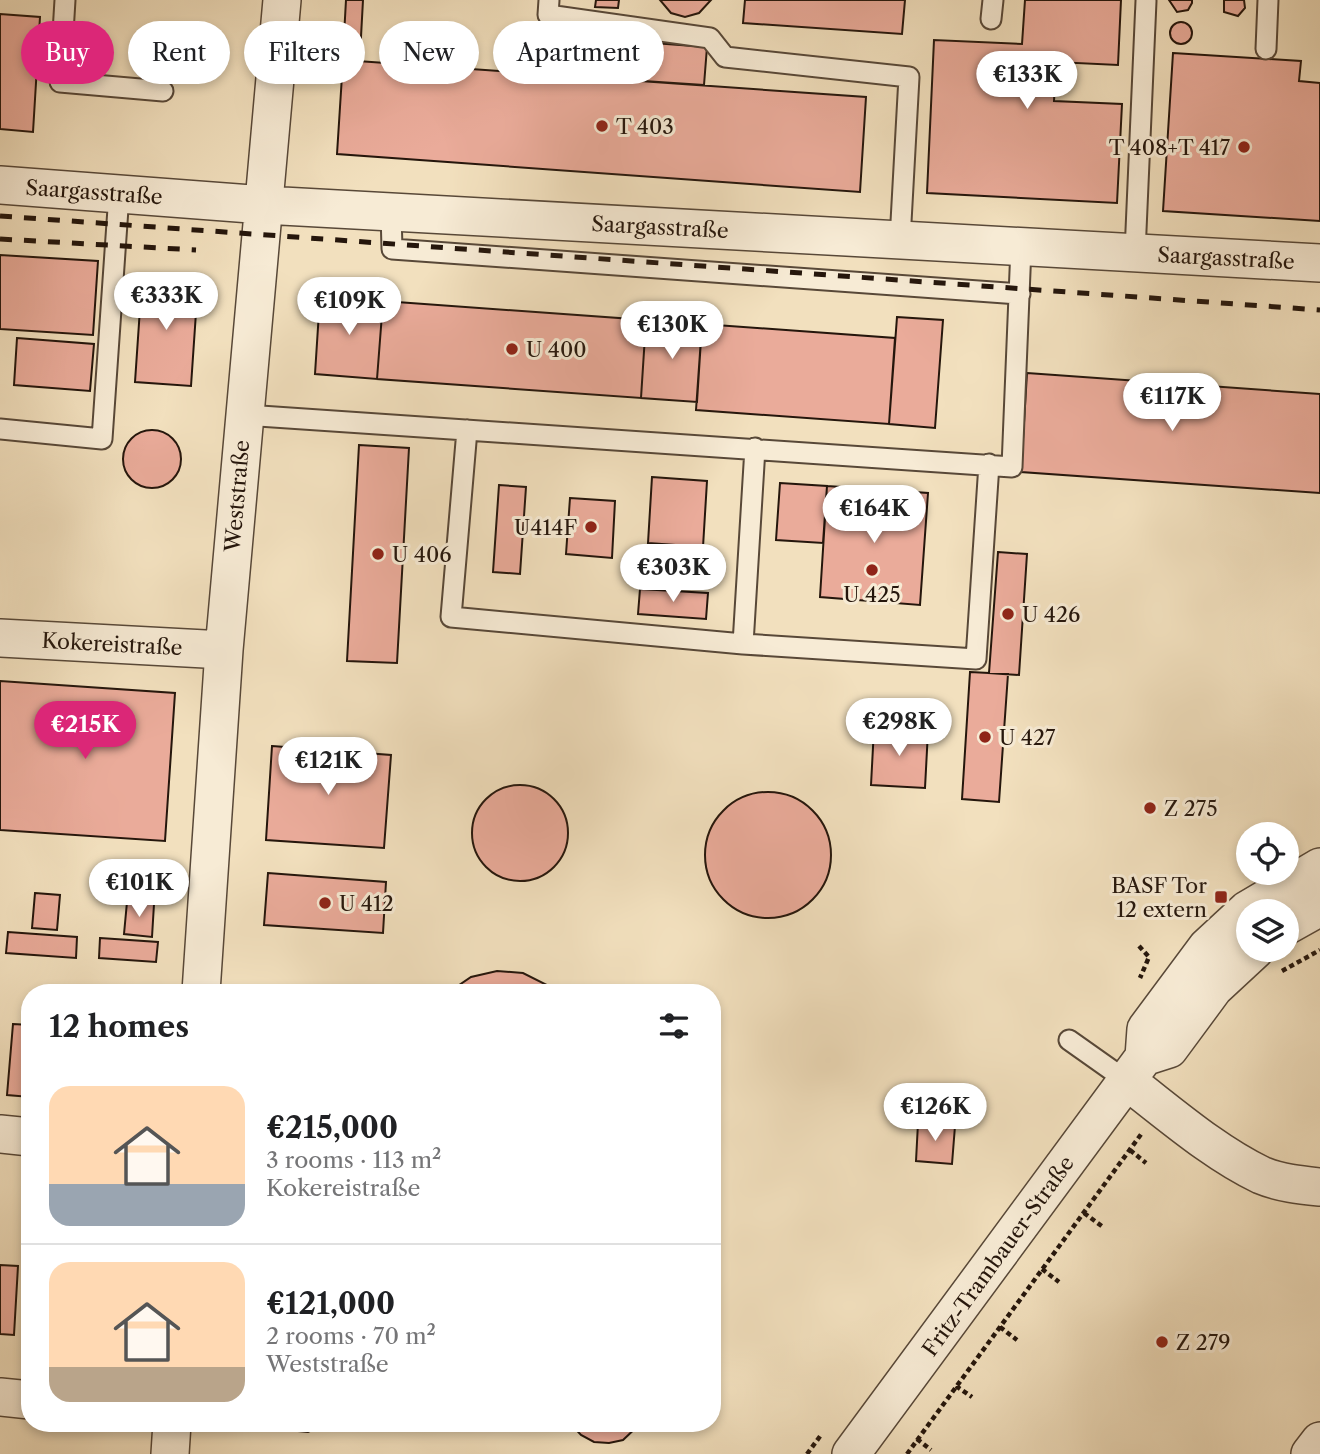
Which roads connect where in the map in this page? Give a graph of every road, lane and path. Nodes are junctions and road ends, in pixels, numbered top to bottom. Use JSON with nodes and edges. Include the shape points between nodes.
{"nodes":[{"id":1,"x":65,"y":0,"type":"edge"},
{"id":2,"x":282,"y":0,"type":"edge"},
{"id":3,"x":549,"y":0,"type":"edge"},
{"id":4,"x":1268,"y":0,"type":"edge"},
{"id":5,"x":1146,"y":1,"type":"edge"},
{"id":6,"x":1266,"y":49,"type":"dead end"},
{"id":7,"x":163,"y":91,"type":"dead end"},
{"id":8,"x":0,"y":185,"type":"edge"},
{"id":9,"x":119,"y":194,"type":"junction"},
{"id":10,"x":264,"y":205,"type":"junction"},
{"id":11,"x":391,"y":212,"type":"junction"},
{"id":12,"x":900,"y":240,"type":"junction"},
{"id":13,"x":1021,"y":247,"type":"junction"},
{"id":14,"x":1135,"y":253,"type":"junction"},
{"id":15,"x":1320,"y":263,"type":"edge"},
{"id":16,"x":1020,"y":294,"type":"junction"},
{"id":17,"x":245,"y":415,"type":"junction"},
{"id":18,"x":0,"y":429,"type":"edge"},
{"id":19,"x":467,"y":430,"type":"junction"},
{"id":20,"x":755,"y":448,"type":"junction"},
{"id":21,"x":989,"y":464,"type":"junction"},
{"id":22,"x":0,"y":638,"type":"edge"},
{"id":23,"x":743,"y":644,"type":"junction"},
{"id":24,"x":224,"y":650,"type":"junction"},
{"id":25,"x":1320,"y":867,"type":"edge"},
{"id":26,"x":1320,"y":907,"type":"edge"},
{"id":27,"x":1299,"y":919,"type":"edge"},
{"id":28,"x":1320,"y":950,"type":"edge"},
{"id":29,"x":1266,"y":963,"type":"edge"},
{"id":30,"x":202,"y":984,"type":"edge"},
{"id":31,"x":1069,"y":1040,"type":"dead end"},
{"id":32,"x":1136,"y":1069,"type":"junction"},
{"id":33,"x":1160,"y":1106,"type":"junction"},
{"id":34,"x":0,"y":1134,"type":"edge"},
{"id":35,"x":21,"y":1135,"type":"edge"},
{"id":36,"x":1130,"y":1150,"type":"junction"},
{"id":37,"x":1146,"y":1163,"type":"dead end"},
{"id":38,"x":1320,"y":1187,"type":"edge"},
{"id":39,"x":1084,"y":1212,"type":"junction"},
{"id":40,"x":1103,"y":1227,"type":"dead end"},
{"id":41,"x":1042,"y":1269,"type":"junction"},
{"id":42,"x":1059,"y":1282,"type":"dead end"},
{"id":43,"x":1000,"y":1326,"type":"junction"},
{"id":44,"x":1017,"y":1340,"type":"dead end"},
{"id":45,"x":956,"y":1386,"type":"junction"},
{"id":46,"x":0,"y":1397,"type":"edge"},
{"id":47,"x":972,"y":1397,"type":"dead end"},
{"id":48,"x":21,"y":1398,"type":"edge"},
{"id":49,"x":878,"y":1418,"type":"junction"},
{"id":50,"x":171,"y":1432,"type":"edge"},
{"id":51,"x":917,"y":1439,"type":"junction"},
{"id":52,"x":1320,"y":1441,"type":"edge"},
{"id":53,"x":931,"y":1450,"type":"dead end"},
{"id":54,"x":170,"y":1454,"type":"edge"},
{"id":55,"x":851,"y":1454,"type":"edge"},
{"id":56,"x":869,"y":1454,"type":"edge"},
{"id":57,"x":907,"y":1454,"type":"edge"},
{"id":58,"x":1310,"y":1454,"type":"edge"}],
"edges":[{"from":1,"to":7,"type":"lane","via":[[60,82]]},
{"from":2,"to":10,"type":"street","name":"Weststraße"},
{"from":3,"to":12,"type":"lane","via":[[548,15],[710,38],[725,57],[909,77]]},
{"from":4,"to":6,"type":"lane"},
{"from":5,"to":14,"type":"lane"},
{"from":8,"to":9,"type":"street","name":"Saargasstraße"},
{"from":9,"to":10,"type":"street","name":"Saargasstraße"},
{"from":9,"to":18,"type":"lane","via":[[102,439]]},
{"from":10,"to":11,"type":"street","name":"Saargasstraße"},
{"from":10,"to":17,"type":"street","name":"Weststraße"},
{"from":11,"to":12,"type":"street","name":"Saargasstraße"},
{"from":11,"to":16,"type":"lane","via":[[392,249]]},
{"from":12,"to":13,"type":"street","name":"Saargasstraße"},
{"from":13,"to":14,"type":"street","name":"Saargasstraße"},
{"from":13,"to":16,"type":"lane"},
{"from":14,"to":15,"type":"street","name":"Saargasstraße"},
{"from":16,"to":21,"type":"lane","via":[[1012,467]]},
{"from":17,"to":19,"type":"lane"},
{"from":17,"to":24,"type":"street","name":"Weststraße"},
{"from":19,"to":20,"type":"lane"},
{"from":19,"to":23,"type":"lane","via":[[451,617]]},
{"from":20,"to":21,"type":"lane"},
{"from":20,"to":23,"type":"lane"},
{"from":21,"to":23,"type":"lane","via":[[976,659]]},
{"from":22,"to":24,"type":"street","name":"Kokereistraße"},
{"from":24,"to":30,"type":"street","name":"Weststraße"},
{"from":25,"to":32,"type":"street","name":"Fritz-Trambauer-Straße","via":[[1247,910],[1207,947],[1146,1029]]},
{"from":26,"to":27,"type":"street"},
{"from":28,"to":29,"type":"path"},
{"from":29,"to":32,"type":"street","name":"Fritz-Trambauer-Straße","via":[[1214,988],[1169,1049]]},
{"from":31,"to":32,"type":"lane"},
{"from":32,"to":33,"type":"street"},
{"from":32,"to":49,"type":"street","name":"Fritz-Trambauer-Straße"},
{"from":33,"to":36,"type":"path"},
{"from":33,"to":38,"type":"street","via":[[1262,1175]]},
{"from":34,"to":35,"type":"street"},
{"from":36,"to":37,"type":"path"},
{"from":36,"to":39,"type":"path"},
{"from":39,"to":40,"type":"path"},
{"from":39,"to":41,"type":"path"},
{"from":41,"to":42,"type":"path"},
{"from":41,"to":43,"type":"path"},
{"from":43,"to":44,"type":"path"},
{"from":43,"to":45,"type":"path"},
{"from":45,"to":47,"type":"path"},
{"from":45,"to":51,"type":"path"},
{"from":46,"to":48,"type":"street"},
{"from":49,"to":55,"type":"street","name":"Fritz-Trambauer-Straße"},
{"from":49,"to":56,"type":"lane"},
{"from":50,"to":54,"type":"street"},
{"from":51,"to":53,"type":"path"},
{"from":51,"to":57,"type":"path"},
{"from":52,"to":58,"type":"street"}]}
